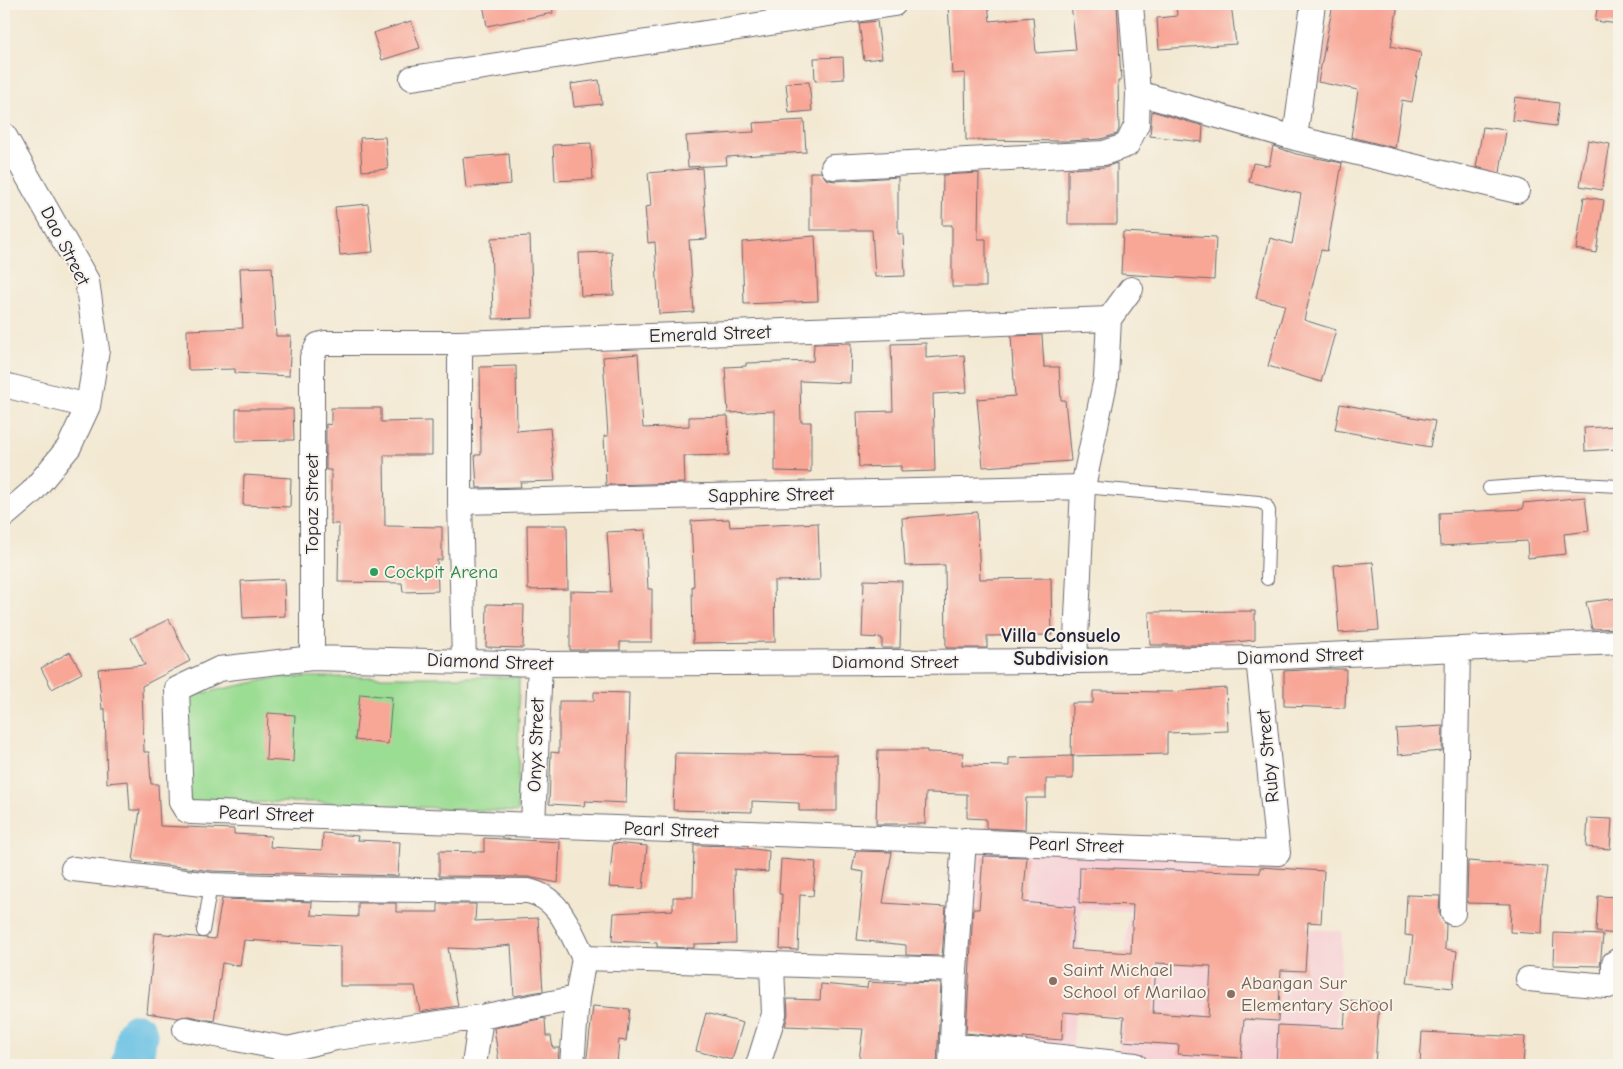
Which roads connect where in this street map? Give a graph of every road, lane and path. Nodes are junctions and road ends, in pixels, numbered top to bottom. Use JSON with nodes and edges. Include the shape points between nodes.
{"nodes":[{"id":1,"x":894,"y":4,"type":"edge"},
{"id":2,"x":1131,"y":4,"type":"edge"},
{"id":3,"x":1313,"y":4,"type":"edge"},
{"id":4,"x":412,"y":78,"type":"dead end"},
{"id":5,"x":1138,"y":93,"type":"junction"},
{"id":6,"x":4,"y":134,"type":"edge"},
{"id":7,"x":1295,"y":138,"type":"junction"},
{"id":8,"x":833,"y":167,"type":"dead end"},
{"id":9,"x":1517,"y":191,"type":"dead end"},
{"id":10,"x":1131,"y":289,"type":"dead end"},
{"id":11,"x":1109,"y":320,"type":"junction"},
{"id":12,"x":460,"y":343,"type":"junction"},
{"id":13,"x":314,"y":350,"type":"joint"},
{"id":14,"x":4,"y":385,"type":"edge"},
{"id":15,"x":88,"y":406,"type":"junction"},
{"id":16,"x":1619,"y":486,"type":"edge"},
{"id":17,"x":1083,"y":487,"type":"junction"},
{"id":18,"x":1489,"y":488,"type":"dead end"},
{"id":19,"x":460,"y":502,"type":"junction"},
{"id":20,"x":4,"y":516,"type":"edge"},
{"id":21,"x":1267,"y":578,"type":"dead end"},
{"id":22,"x":1619,"y":642,"type":"edge"},
{"id":23,"x":1458,"y":649,"type":"junction"},
{"id":24,"x":312,"y":658,"type":"junction"},
{"id":25,"x":1258,"y":658,"type":"junction"},
{"id":26,"x":464,"y":661,"type":"junction"},
{"id":27,"x":1075,"y":661,"type":"junction"},
{"id":28,"x":540,"y":664,"type":"junction"},
{"id":29,"x":176,"y":689,"type":"joint"},
{"id":30,"x":533,"y":825,"type":"junction"},
{"id":31,"x":964,"y":840,"type":"junction"},
{"id":32,"x":1278,"y":853,"type":"joint"},
{"id":33,"x":73,"y":869,"type":"dead end"},
{"id":34,"x":211,"y":885,"type":"junction"},
{"id":35,"x":1453,"y":913,"type":"dead end"},
{"id":36,"x":204,"y":931,"type":"dead end"},
{"id":37,"x":584,"y":958,"type":"junction"},
{"id":38,"x":1619,"y":960,"type":"edge"},
{"id":39,"x":772,"y":966,"type":"junction"},
{"id":40,"x":955,"y":970,"type":"junction"},
{"id":41,"x":1528,"y":979,"type":"dead end"},
{"id":42,"x":577,"y":998,"type":"junction"},
{"id":43,"x":481,"y":1016,"type":"junction"},
{"id":44,"x":185,"y":1029,"type":"dead end"},
{"id":45,"x":952,"y":1055,"type":"edge"},
{"id":46,"x":474,"y":1065,"type":"edge"},
{"id":47,"x":572,"y":1065,"type":"edge"},
{"id":48,"x":758,"y":1065,"type":"edge"},
{"id":49,"x":1135,"y":1065,"type":"edge"}],
"edges":[{"from":1,"to":4,"type":"street"},
{"from":2,"to":5,"type":"street"},
{"from":3,"to":7,"type":"street"},
{"from":5,"to":7,"type":"street"},
{"from":5,"to":8,"type":"street","via":[[1137,124],[1127,145],[1104,153]]},
{"from":6,"to":15,"type":"street","name":"Dao Street","via":[[87,281],[98,350]]},
{"from":7,"to":9,"type":"street"},
{"from":10,"to":11,"type":"street"},
{"from":11,"to":12,"type":"street","name":"Emerald Street"},
{"from":11,"to":17,"type":"street","via":[[1106,378]]},
{"from":12,"to":13,"type":"street","name":"Emerald Street","via":[[325,343]]},
{"from":12,"to":19,"type":"street"},
{"from":13,"to":24,"type":"street","name":"Topaz Street"},
{"from":14,"to":15,"type":"street"},
{"from":15,"to":20,"type":"street","name":"Dao Street","via":[[69,447],[32,492]]},
{"from":16,"to":18,"type":"lane","via":[[1558,483]]},
{"from":17,"to":19,"type":"street","name":"Sapphire Street"},
{"from":17,"to":21,"type":"lane","via":[[1266,505],[1269,512]]},
{"from":17,"to":27,"type":"street"},
{"from":19,"to":26,"type":"street"},
{"from":22,"to":23,"type":"street","name":"Diamond Street"},
{"from":23,"to":25,"type":"street","name":"Diamond Street"},
{"from":23,"to":35,"type":"street"},
{"from":24,"to":26,"type":"street","name":"Diamond Street"},
{"from":24,"to":29,"type":"street","name":"Diamond Street","via":[[219,669]]},
{"from":25,"to":27,"type":"street","name":"Diamond Street"},
{"from":25,"to":32,"type":"street","name":"Ruby Street"},
{"from":26,"to":28,"type":"street","name":"Diamond Street"},
{"from":27,"to":28,"type":"street","name":"Diamond Street"},
{"from":28,"to":30,"type":"street","name":"Onyx Street"},
{"from":29,"to":30,"type":"street","name":"Pearl Street","via":[[181,802],[186,810]]},
{"from":30,"to":31,"type":"street","name":"Pearl Street"},
{"from":31,"to":32,"type":"street","name":"Pearl Street"},
{"from":31,"to":40,"type":"street"},
{"from":33,"to":34,"type":"street"},
{"from":34,"to":36,"type":"lane"},
{"from":34,"to":37,"type":"street","via":[[528,891],[550,900],[558,909]]},
{"from":37,"to":39,"type":"street"},
{"from":37,"to":42,"type":"street"},
{"from":38,"to":41,"type":"street","via":[[1614,963],[1612,982],[1602,987]]},
{"from":39,"to":40,"type":"street"},
{"from":39,"to":48,"type":"street","via":[[774,1014]]},
{"from":40,"to":45,"type":"street"},
{"from":42,"to":43,"type":"street"},
{"from":42,"to":47,"type":"street"},
{"from":43,"to":44,"type":"street","via":[[336,1038],[288,1049]]},
{"from":43,"to":46,"type":"street"},
{"from":45,"to":49,"type":"street"}]}
